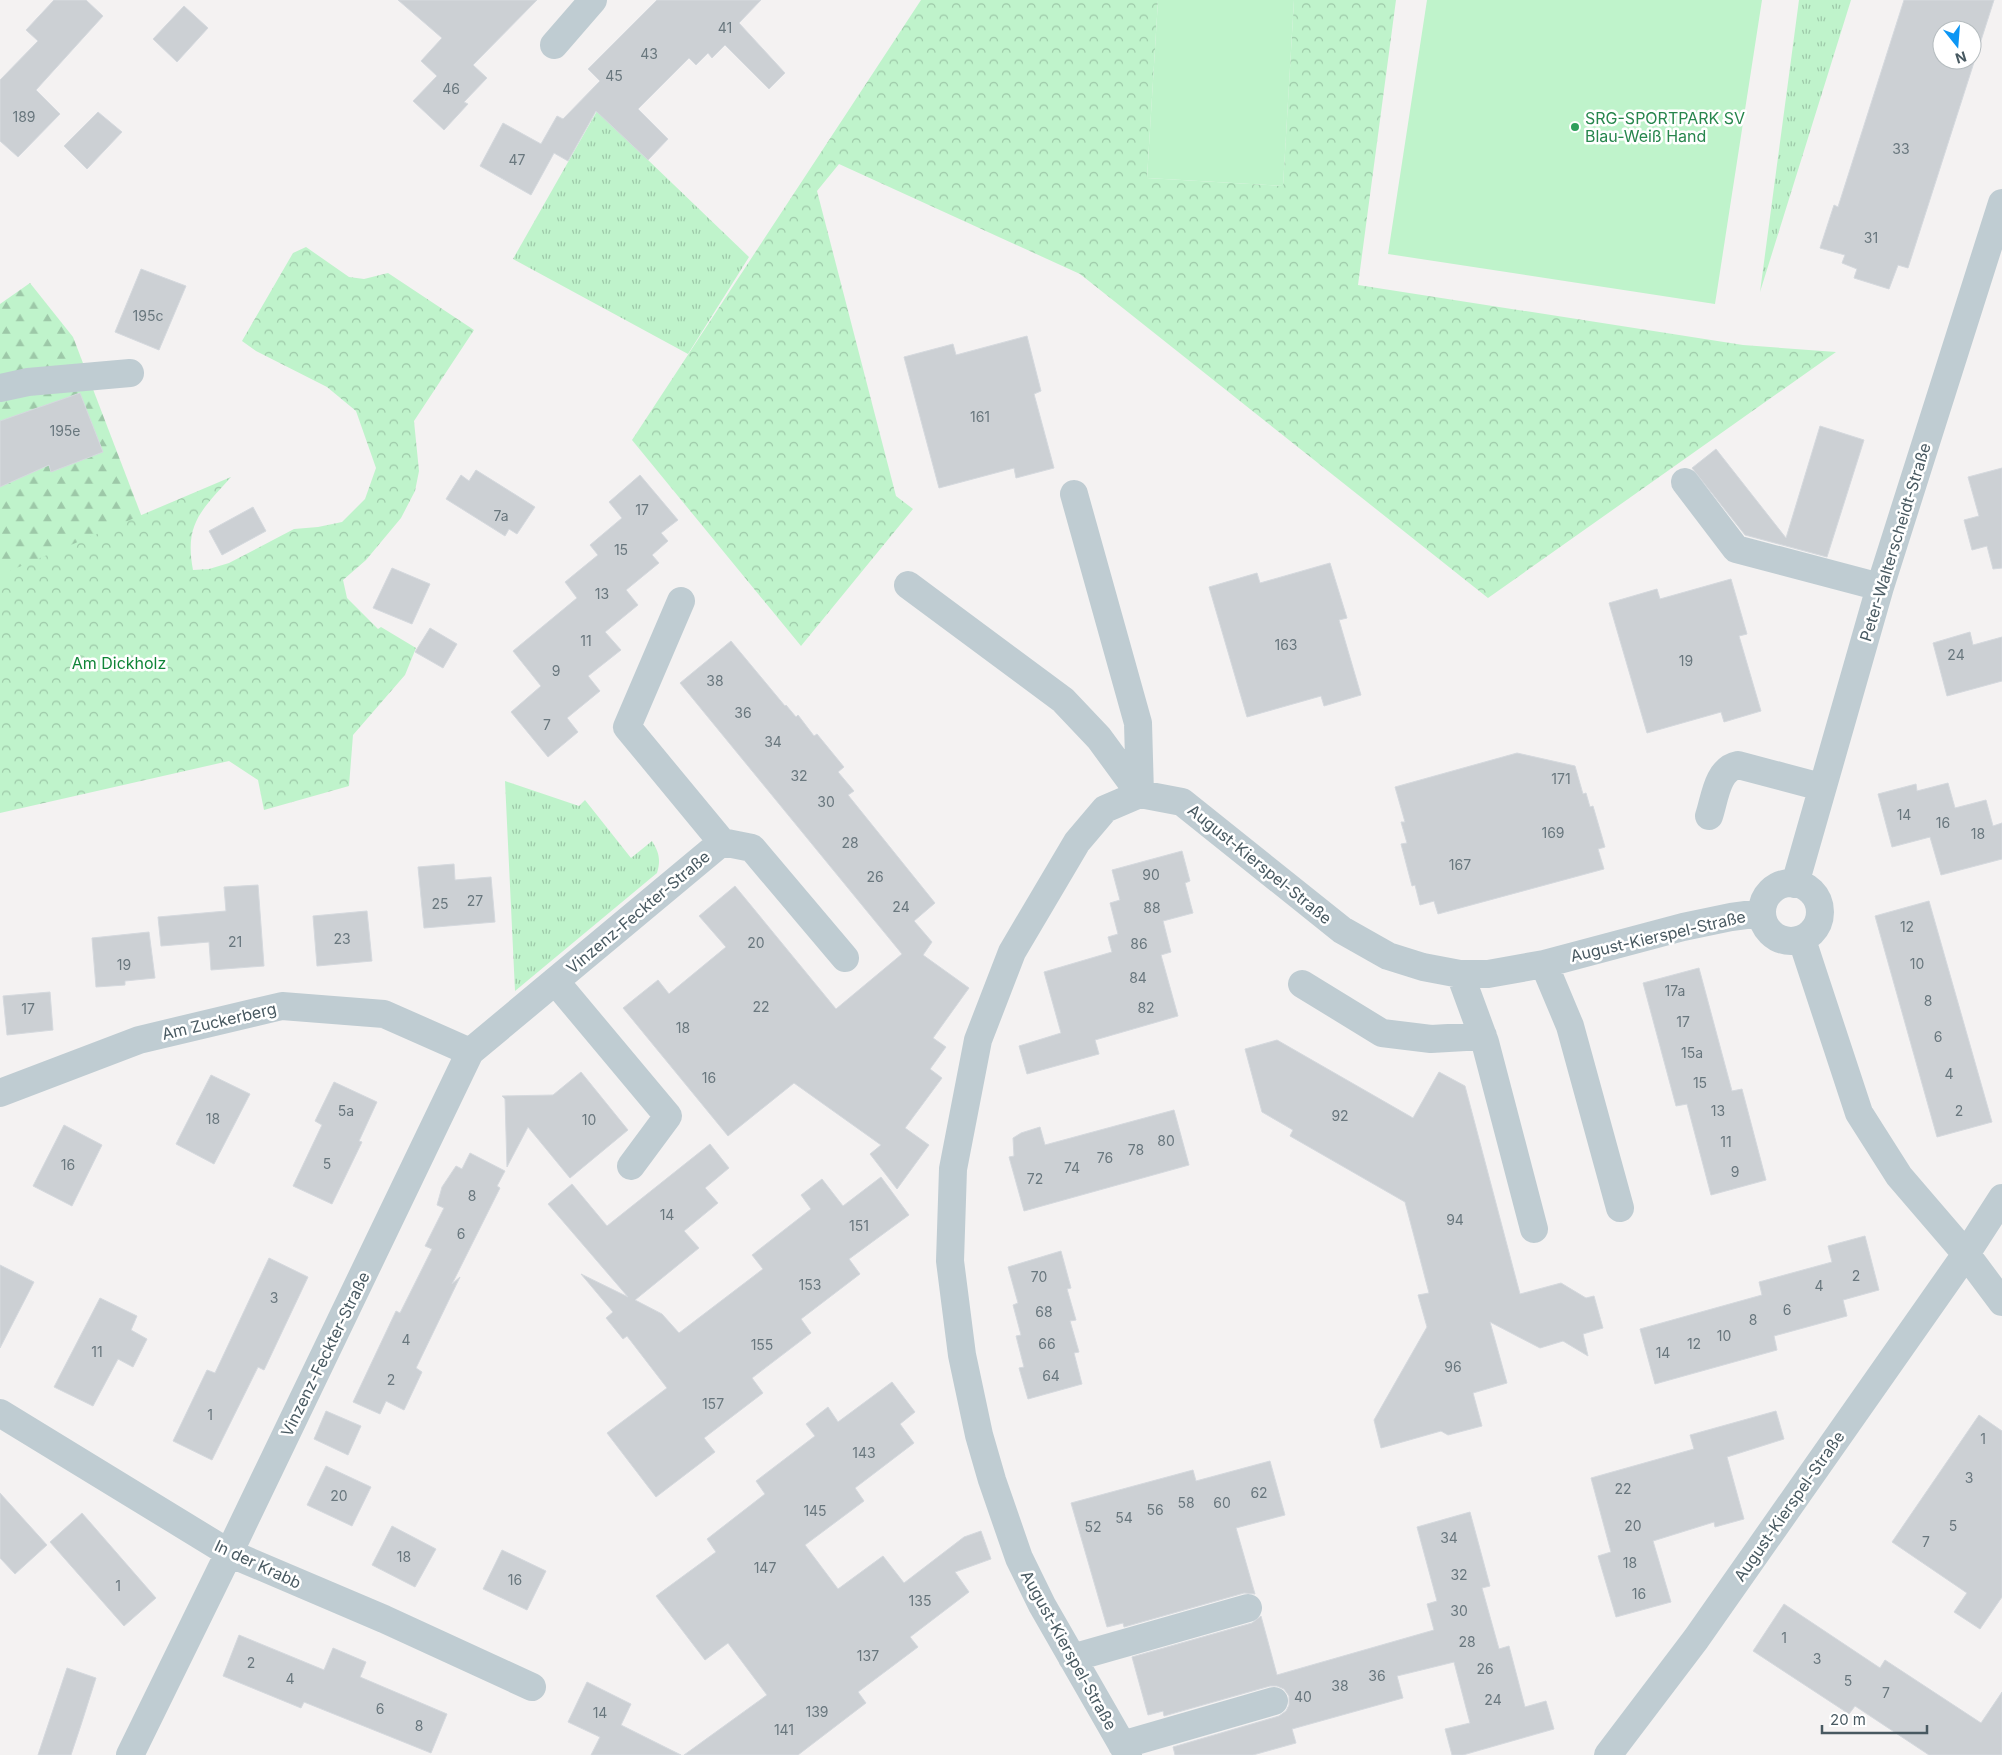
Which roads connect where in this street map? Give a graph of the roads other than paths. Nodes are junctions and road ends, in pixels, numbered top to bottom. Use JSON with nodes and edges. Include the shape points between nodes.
{"nodes":[{"id":1,"x":588,"y":1,"type":"edge"},
{"id":2,"x":554,"y":46,"type":"dead end"},
{"id":3,"x":2002,"y":202,"type":"edge"},
{"id":4,"x":130,"y":373,"type":"dead end"},
{"id":5,"x":0,"y":388,"type":"edge"},
{"id":6,"x":1685,"y":482,"type":"dead end"},
{"id":7,"x":1074,"y":494,"type":"dead end"},
{"id":8,"x":908,"y":585,"type":"dead end"},
{"id":9,"x":1880,"y":586,"type":"junction"},
{"id":10,"x":682,"y":601,"type":"dead end"},
{"id":11,"x":1821,"y":787,"type":"junction"},
{"id":12,"x":1140,"y":794,"type":"junction"},
{"id":13,"x":1709,"y":816,"type":"dead end"},
{"id":14,"x":722,"y":842,"type":"junction"},
{"id":15,"x":1795,"y":884,"type":"junction"},
{"id":16,"x":1761,"y":913,"type":"junction"},
{"id":17,"x":1802,"y":940,"type":"junction"},
{"id":18,"x":845,"y":958,"type":"dead end"},
{"id":19,"x":1544,"y":964,"type":"junction"},
{"id":20,"x":1460,"y":974,"type":"junction"},
{"id":21,"x":555,"y":981,"type":"junction"},
{"id":22,"x":1302,"y":984,"type":"dead end"},
{"id":23,"x":1483,"y":1036,"type":"junction"},
{"id":24,"x":470,"y":1052,"type":"junction"},
{"id":25,"x":0,"y":1094,"type":"edge"},
{"id":26,"x":631,"y":1166,"type":"dead end"},
{"id":27,"x":2002,"y":1198,"type":"edge"},
{"id":28,"x":1620,"y":1208,"type":"dead end"},
{"id":29,"x":1534,"y":1229,"type":"dead end"},
{"id":30,"x":1966,"y":1254,"type":"junction"},
{"id":31,"x":2002,"y":1302,"type":"edge"},
{"id":32,"x":0,"y":1413,"type":"edge"},
{"id":33,"x":229,"y":1554,"type":"junction"},
{"id":34,"x":1248,"y":1608,"type":"dead end"},
{"id":35,"x":1072,"y":1658,"type":"junction"},
{"id":36,"x":532,"y":1687,"type":"dead end"},
{"id":37,"x":1274,"y":1701,"type":"dead end"},
{"id":38,"x":1125,"y":1750,"type":"edge"},
{"id":39,"x":130,"y":1755,"type":"edge"},
{"id":40,"x":1608,"y":1755,"type":"edge"}],
"edges":[{"from":1,"to":2,"type":"street"},
{"from":3,"to":9,"type":"street","name":"Peter-Walterscheidt-Straße"},
{"from":4,"to":5,"type":"street","via":[[28,382]]},
{"from":6,"to":9,"type":"street","via":[[1736,549]]},
{"from":7,"to":12,"type":"street","via":[[1138,723]]},
{"from":8,"to":12,"type":"street","via":[[1062,700],[1099,738]]},
{"from":9,"to":11,"type":"street","name":"Peter-Walterscheidt-Straße"},
{"from":10,"to":14,"type":"street","name":"Vinzenz-Feckter-Straße","via":[[627,727]]},
{"from":11,"to":13,"type":"street","via":[[1738,765],[1729,767],[1722,774]]},
{"from":11,"to":15,"type":"street","name":"Peter-Walterscheidt-Straße"},
{"from":12,"to":20,"type":"street","name":"August-Kierspel-Straße","via":[[1182,802],[1342,930],[1388,956]]},
{"from":12,"to":35,"type":"street","name":"August-Kierspel-Straße","via":[[1105,809],[1077,842],[1012,952],[978,1040],[952,1169],[950,1262],[962,1355],[979,1435],[1019,1558]]},
{"from":14,"to":18,"type":"street","name":"Vinzenz-Feckter-Straße","via":[[752,848]]},
{"from":14,"to":21,"type":"street","name":"Vinzenz-Feckter-Straße"},
{"from":15,"to":16,"type":"street","via":[[1777,887],[1765,898]]},
{"from":15,"to":17,"type":"street","via":[[1810,890],[1820,907],[1817,927]]},
{"from":16,"to":17,"type":"street","via":[[1768,931],[1784,941]]},
{"from":16,"to":19,"type":"street","name":"August-Kierspel-Straße","via":[[1683,927]]},
{"from":17,"to":30,"type":"street","via":[[1859,1113],[1899,1176]]},
{"from":19,"to":20,"type":"street","name":"August-Kierspel-Straße","via":[[1488,974]]},
{"from":19,"to":28,"type":"street","via":[[1570,1026]]},
{"from":20,"to":23,"type":"street"},
{"from":21,"to":24,"type":"street","name":"Vinzenz-Feckter-Straße"},
{"from":21,"to":26,"type":"street","name":"Vinzenz-Feckter-Straße","via":[[668,1116]]},
{"from":22,"to":23,"type":"street","via":[[1382,1033],[1430,1039]]},
{"from":23,"to":29,"type":"street"},
{"from":24,"to":25,"type":"street","name":"Am Zuckerberg","via":[[384,1014],[282,1006],[139,1040]]},
{"from":24,"to":33,"type":"street","name":"Vinzenz-Feckter-Straße"},
{"from":27,"to":30,"type":"street","name":"August-Kierspel-Straße"},
{"from":30,"to":31,"type":"street"},
{"from":30,"to":40,"type":"street","name":"August-Kierspel-Straße","via":[[1696,1639]]},
{"from":32,"to":33,"type":"street","name":"In der Krabb"},
{"from":33,"to":36,"type":"street","name":"In der Krabb","via":[[384,1619]]},
{"from":33,"to":39,"type":"street","name":"Vinzenz-Feckter-Straße"},
{"from":34,"to":35,"type":"street"},
{"from":35,"to":38,"type":"street","name":"August-Kierspel-Straße"},
{"from":37,"to":38,"type":"street"}]}
